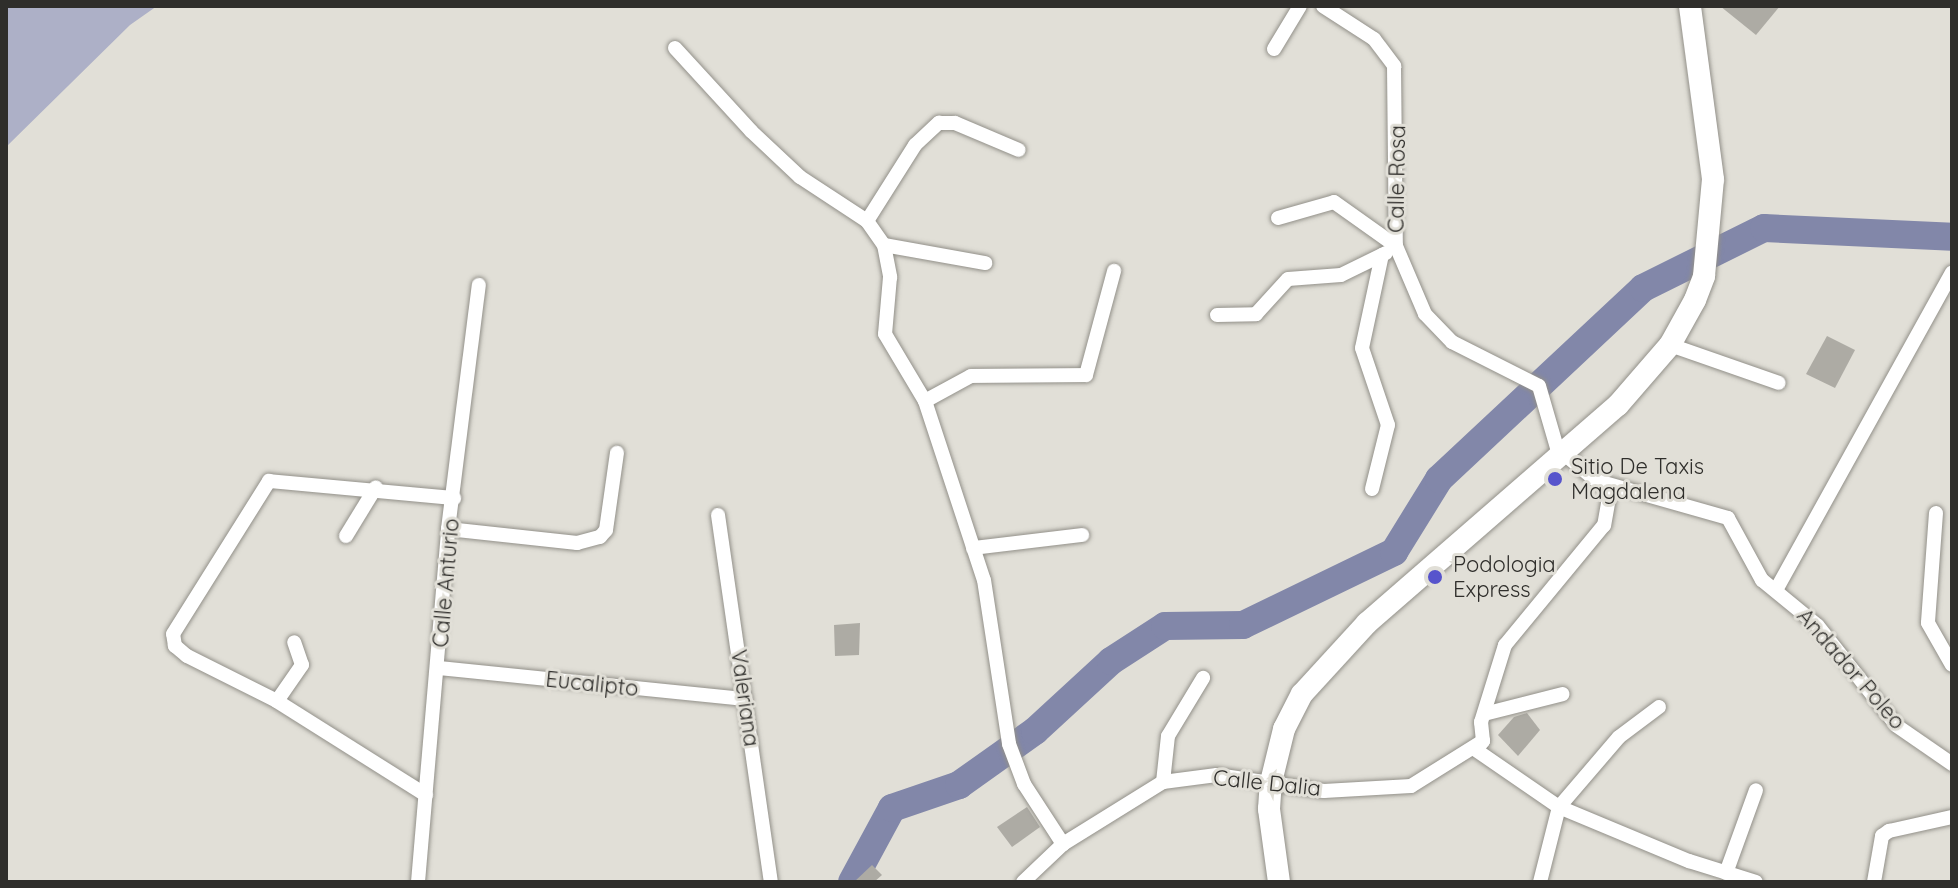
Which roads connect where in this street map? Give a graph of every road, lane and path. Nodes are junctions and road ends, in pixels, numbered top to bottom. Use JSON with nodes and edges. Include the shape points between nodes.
{"nodes":[{"id":1,"x":1300,"y":6,"type":"edge"},
{"id":2,"x":1323,"y":6,"type":"edge"},
{"id":3,"x":1690,"y":6,"type":"edge"},
{"id":4,"x":675,"y":48,"type":"dead end"},
{"id":5,"x":1274,"y":49,"type":"dead end"},
{"id":6,"x":1019,"y":150,"type":"dead end"},
{"id":7,"x":1278,"y":218,"type":"dead end"},
{"id":8,"x":867,"y":221,"type":"junction"},
{"id":9,"x":884,"y":245,"type":"junction"},
{"id":10,"x":1396,"y":246,"type":"junction"},
{"id":11,"x":1382,"y":255,"type":"junction"},
{"id":12,"x":985,"y":263,"type":"dead end"},
{"id":13,"x":1114,"y":271,"type":"dead end"},
{"id":14,"x":1952,"y":273,"type":"edge"},
{"id":15,"x":479,"y":285,"type":"dead end"},
{"id":16,"x":1217,"y":315,"type":"dead end"},
{"id":17,"x":1670,"y":345,"type":"junction"},
{"id":18,"x":1779,"y":383,"type":"dead end"},
{"id":19,"x":925,"y":401,"type":"junction"},
{"id":20,"x":617,"y":453,"type":"dead end"},
{"id":21,"x":1563,"y":455,"type":"junction"},
{"id":22,"x":1600,"y":482,"type":"junction"},
{"id":23,"x":376,"y":487,"type":"junction"},
{"id":24,"x":1372,"y":489,"type":"dead end"},
{"id":25,"x":454,"y":498,"type":"junction"},
{"id":26,"x":1936,"y":513,"type":"dead end"},
{"id":27,"x":718,"y":515,"type":"dead end"},
{"id":28,"x":448,"y":529,"type":"junction"},
{"id":29,"x":1082,"y":535,"type":"dead end"},
{"id":30,"x":346,"y":536,"type":"dead end"},
{"id":31,"x":973,"y":548,"type":"junction"},
{"id":32,"x":1776,"y":590,"type":"junction"},
{"id":33,"x":294,"y":642,"type":"dead end"},
{"id":34,"x":1952,"y":665,"type":"edge"},
{"id":35,"x":439,"y":668,"type":"junction"},
{"id":36,"x":1203,"y":678,"type":"dead end"},
{"id":37,"x":1563,"y":694,"type":"dead end"},
{"id":38,"x":745,"y":699,"type":"junction"},
{"id":39,"x":277,"y":701,"type":"junction"},
{"id":40,"x":1659,"y":707,"type":"dead end"},
{"id":41,"x":1484,"y":714,"type":"junction"},
{"id":42,"x":1483,"y":741,"type":"junction"},
{"id":43,"x":1952,"y":764,"type":"edge"},
{"id":44,"x":1163,"y":782,"type":"junction"},
{"id":45,"x":1271,"y":782,"type":"junction"},
{"id":46,"x":1756,"y":790,"type":"dead end"},
{"id":47,"x":426,"y":795,"type":"junction"},
{"id":48,"x":1559,"y":807,"type":"junction"},
{"id":49,"x":1952,"y":817,"type":"edge"},
{"id":50,"x":1063,"y":844,"type":"junction"},
{"id":51,"x":1726,"y":873,"type":"junction"},
{"id":52,"x":418,"y":882,"type":"edge"},
{"id":53,"x":771,"y":882,"type":"edge"},
{"id":54,"x":1023,"y":882,"type":"edge"},
{"id":55,"x":1279,"y":882,"type":"edge"},
{"id":56,"x":1540,"y":882,"type":"edge"},
{"id":57,"x":1756,"y":882,"type":"edge"},
{"id":58,"x":1874,"y":882,"type":"edge"}],
"edges":[{"from":1,"to":5,"type":"street"},
{"from":2,"to":10,"type":"street","name":"Calle Rosa","via":[[1374,39],[1394,66]]},
{"from":3,"to":17,"type":"main road","via":[[1713,179],[1704,276]]},
{"from":4,"to":8,"type":"street","via":[[800,177]]},
{"from":6,"to":8,"type":"street","via":[[955,123],[939,123],[915,145]]},
{"from":7,"to":10,"type":"street","via":[[1334,202]]},
{"from":8,"to":9,"type":"street"},
{"from":9,"to":12,"type":"street"},
{"from":9,"to":19,"type":"street","via":[[890,277],[885,334]]},
{"from":10,"to":11,"type":"street"},
{"from":10,"to":21,"type":"street","name":"Calle Rosa","via":[[1414,293],[1439,329],[1472,353],[1539,386]]},
{"from":11,"to":16,"type":"street","via":[[1341,275],[1288,279],[1256,314]]},
{"from":11,"to":24,"type":"street","via":[[1362,348],[1388,425]]},
{"from":13,"to":19,"type":"street","via":[[1086,375],[971,376]]},
{"from":14,"to":32,"type":"street"},
{"from":15,"to":25,"type":"street","name":"Calle Anturio"},
{"from":17,"to":18,"type":"street"},
{"from":17,"to":21,"type":"main road","via":[[1635,387]]},
{"from":19,"to":31,"type":"street"},
{"from":20,"to":28,"type":"street","via":[[606,530],[600,537],[577,543]]},
{"from":21,"to":22,"type":"street"},
{"from":21,"to":45,"type":"main road","via":[[1367,623],[1322,671],[1293,709]]},
{"from":22,"to":32,"type":"street","name":"Andador Poleo","via":[[1728,518],[1762,580]]},
{"from":22,"to":41,"type":"street","via":[[1610,492],[1604,525],[1505,645]]},
{"from":23,"to":25,"type":"street"},
{"from":23,"to":30,"type":"street"},
{"from":23,"to":39,"type":"street","via":[[269,481],[178,621],[175,646],[187,656]]},
{"from":25,"to":28,"type":"street","name":"Calle Anturio"},
{"from":26,"to":34,"type":"street","via":[[1927,614],[1936,645]]},
{"from":27,"to":38,"type":"street","name":"Valeriana"},
{"from":28,"to":35,"type":"street","name":"Calle Anturio"},
{"from":29,"to":31,"type":"street"},
{"from":31,"to":50,"type":"street","via":[[990,607],[1009,744],[1024,784]]},
{"from":32,"to":43,"type":"street","name":"Andador Poleo","via":[[1818,626],[1897,726]]},
{"from":33,"to":39,"type":"street","via":[[302,665]]},
{"from":35,"to":38,"type":"street","name":"Eucalipto"},
{"from":35,"to":47,"type":"street","name":"Calle Anturio"},
{"from":36,"to":44,"type":"street","via":[[1168,736]]},
{"from":37,"to":41,"type":"street"},
{"from":38,"to":53,"type":"street","name":"Valeriana"},
{"from":39,"to":47,"type":"street"},
{"from":40,"to":48,"type":"street","via":[[1619,737]]},
{"from":41,"to":42,"type":"street"},
{"from":42,"to":45,"type":"street","name":"Calle Dalia","via":[[1411,786],[1324,791]]},
{"from":42,"to":48,"type":"street","via":[[1476,750]]},
{"from":44,"to":45,"type":"street","name":"Calle Dalia","via":[[1217,775]]},
{"from":44,"to":50,"type":"street","name":"Calle Dalia"},
{"from":45,"to":55,"type":"main road"},
{"from":46,"to":51,"type":"street"},
{"from":47,"to":52,"type":"street","name":"Calle Anturio"},
{"from":48,"to":51,"type":"street"},
{"from":48,"to":56,"type":"street"},
{"from":49,"to":58,"type":"street","via":[[1882,836]]},
{"from":50,"to":54,"type":"street","name":"Calle Dalia"},
{"from":51,"to":57,"type":"street"}]}
